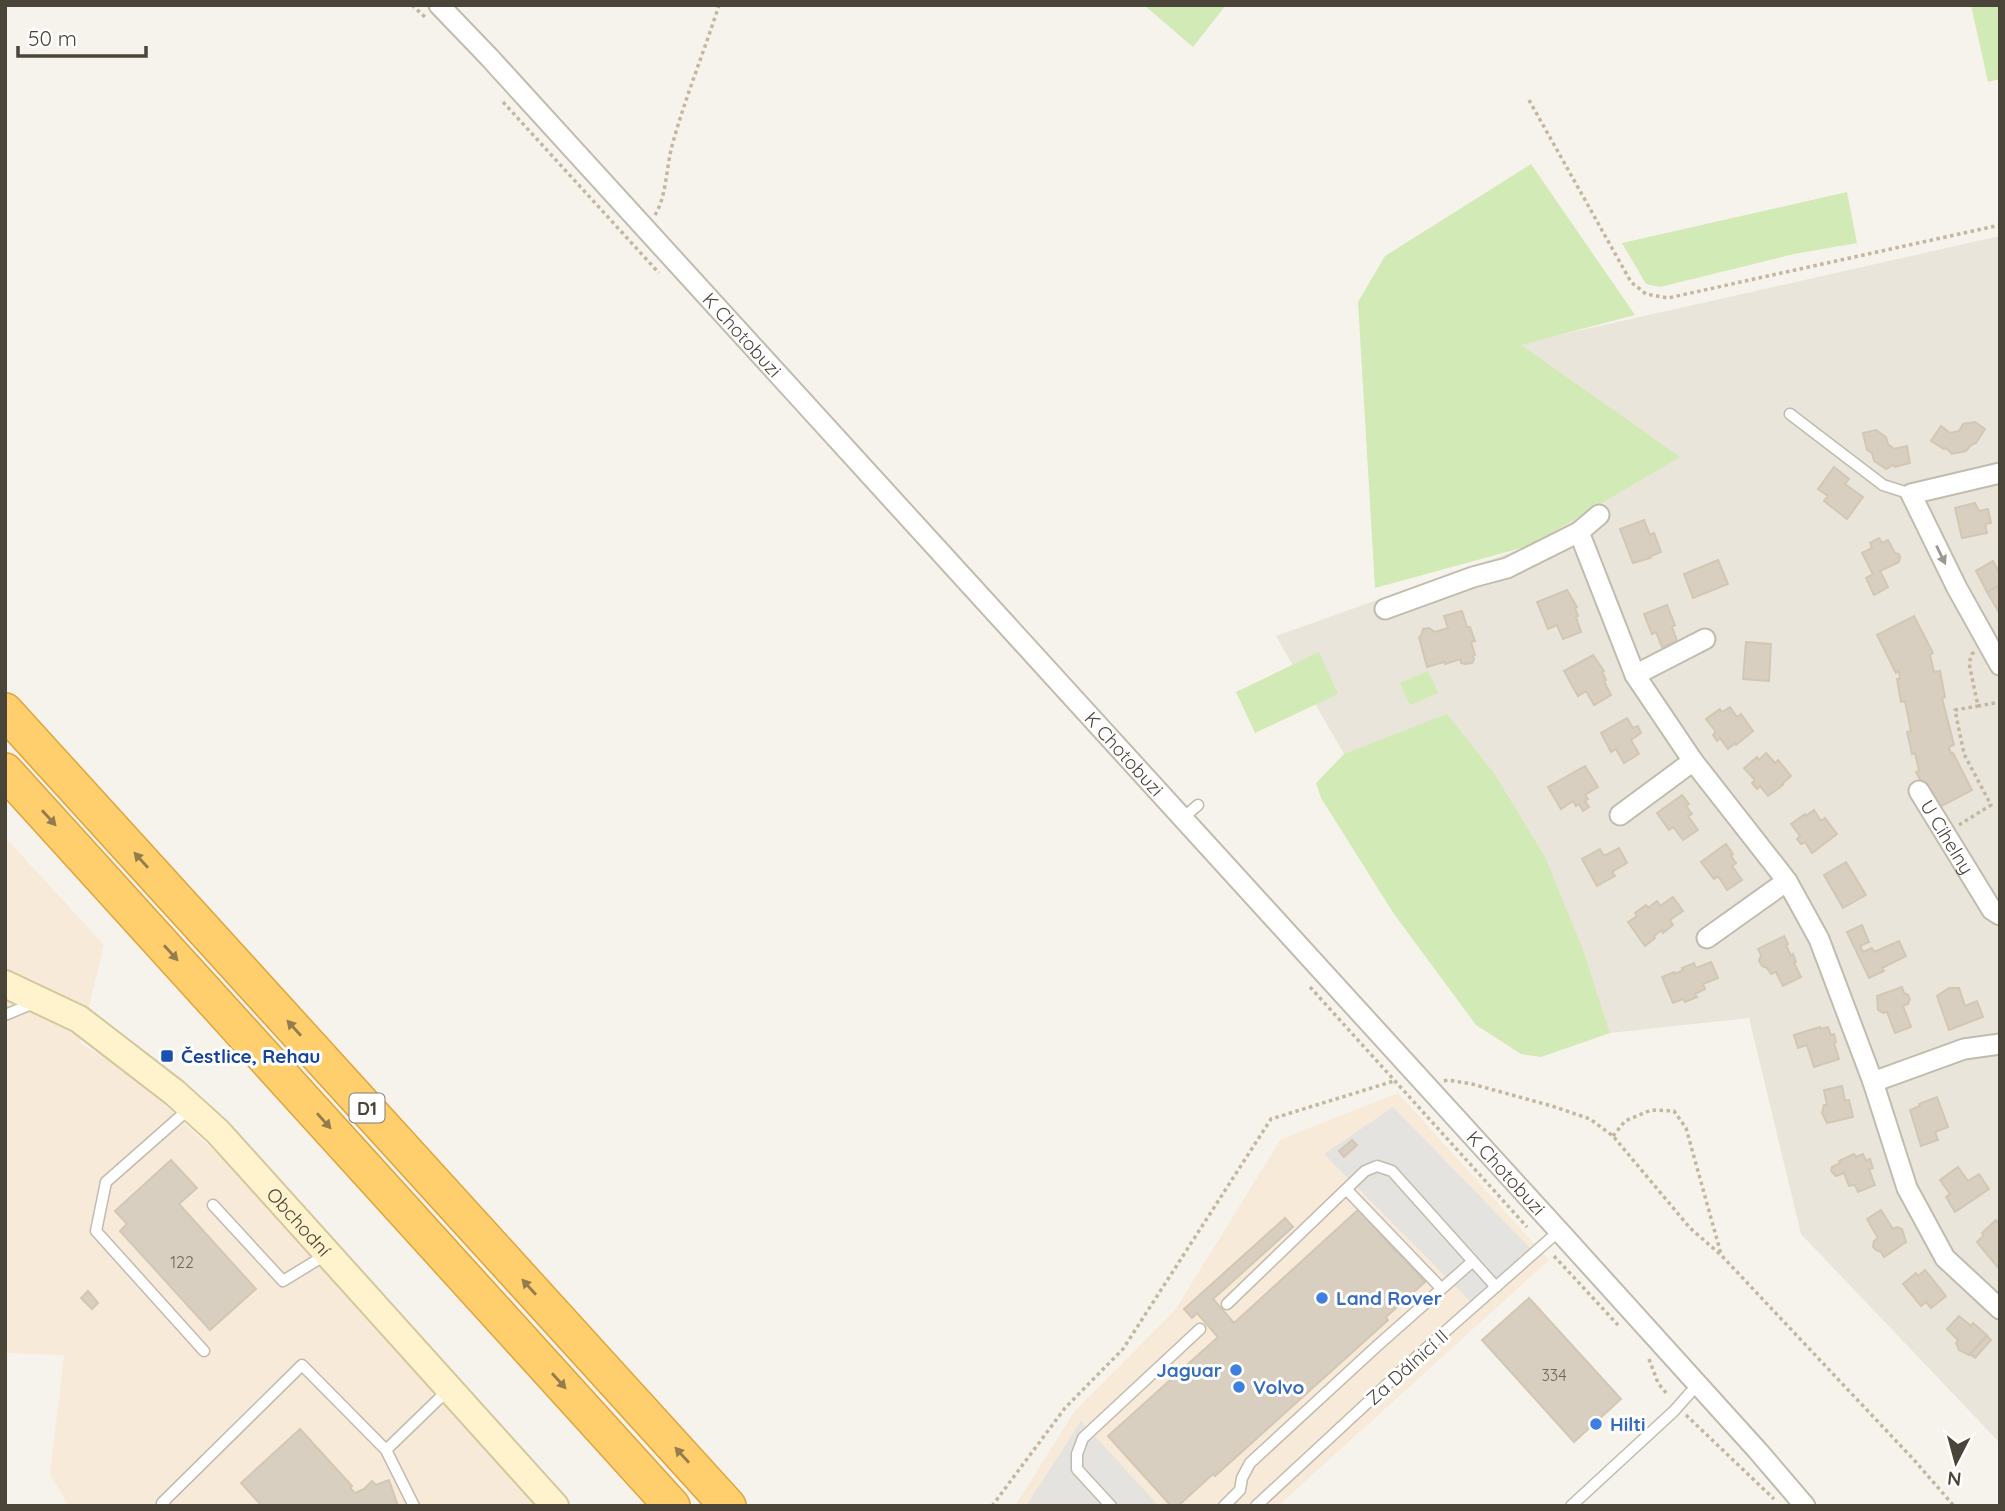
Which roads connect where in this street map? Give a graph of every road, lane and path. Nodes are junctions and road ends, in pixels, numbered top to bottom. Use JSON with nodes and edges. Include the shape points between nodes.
{"nodes":[{"id":1,"x":412,"y":5,"type":"edge"},
{"id":2,"x":719,"y":5,"type":"edge"},
{"id":3,"x":433,"y":12,"type":"edge"},
{"id":4,"x":1530,"y":100,"type":"dead end"},
{"id":5,"x":503,"y":101,"type":"dead end"},
{"id":6,"x":2000,"y":225,"type":"edge"},
{"id":7,"x":636,"y":234,"type":"junction"},
{"id":8,"x":1790,"y":414,"type":"dead end"},
{"id":9,"x":2000,"y":473,"type":"edge"},
{"id":10,"x":1911,"y":494,"type":"junction"},
{"id":11,"x":1599,"y":515,"type":"dead end"},
{"id":12,"x":1579,"y":532,"type":"junction"},
{"id":13,"x":1385,"y":609,"type":"dead end"},
{"id":14,"x":1705,"y":639,"type":"dead end"},
{"id":15,"x":1997,"y":659,"type":"edge"},
{"id":16,"x":1635,"y":676,"type":"junction"},
{"id":17,"x":2000,"y":702,"type":"edge"},
{"id":18,"x":1978,"y":706,"type":"junction"},
{"id":19,"x":5,"y":711,"type":"edge"},
{"id":20,"x":1693,"y":761,"type":"junction"},
{"id":21,"x":5,"y":771,"type":"edge"},
{"id":22,"x":1919,"y":791,"type":"dead end"},
{"id":23,"x":1620,"y":815,"type":"dead end"},
{"id":24,"x":1945,"y":834,"type":"junction"},
{"id":25,"x":1787,"y":881,"type":"junction"},
{"id":26,"x":2000,"y":915,"type":"edge"},
{"id":27,"x":1707,"y":938,"type":"dead end"},
{"id":28,"x":5,"y":984,"type":"edge"},
{"id":29,"x":41,"y":1000,"type":"junction"},
{"id":30,"x":5,"y":1015,"type":"edge"},
{"id":31,"x":2000,"y":1044,"type":"edge"},
{"id":32,"x":1873,"y":1082,"type":"junction"},
{"id":33,"x":1427,"y":1086,"type":"junction"},
{"id":34,"x":191,"y":1108,"type":"junction"},
{"id":35,"x":1613,"y":1136,"type":"junction"},
{"id":36,"x":1347,"y":1190,"type":"junction"},
{"id":37,"x":213,"y":1205,"type":"dead end"},
{"id":38,"x":1527,"y":1227,"type":"dead end"},
{"id":39,"x":1559,"y":1231,"type":"junction"},
{"id":40,"x":327,"y":1253,"type":"junction"},
{"id":41,"x":1721,"y":1255,"type":"junction"},
{"id":42,"x":1553,"y":1256,"type":"dead end"},
{"id":43,"x":1473,"y":1261,"type":"junction"},
{"id":44,"x":1496,"y":1287,"type":"junction"},
{"id":45,"x":1441,"y":1288,"type":"junction"},
{"id":46,"x":1227,"y":1304,"type":"dead end"},
{"id":47,"x":2000,"y":1310,"type":"edge"},
{"id":48,"x":1200,"y":1329,"type":"dead end"},
{"id":49,"x":1623,"y":1331,"type":"dead end"},
{"id":50,"x":204,"y":1350,"type":"dead end"},
{"id":51,"x":1640,"y":1350,"type":"dead end"},
{"id":52,"x":1697,"y":1385,"type":"junction"},
{"id":53,"x":449,"y":1389,"type":"junction"},
{"id":54,"x":1667,"y":1394,"type":"dead end"},
{"id":55,"x":1684,"y":1413,"type":"dead end"},
{"id":56,"x":386,"y":1450,"type":"junction"},
{"id":57,"x":1777,"y":1503,"type":"dead end"},
{"id":58,"x":165,"y":1506,"type":"edge"},
{"id":59,"x":414,"y":1506,"type":"edge"},
{"id":60,"x":555,"y":1506,"type":"edge"},
{"id":61,"x":672,"y":1506,"type":"edge"},
{"id":62,"x":728,"y":1506,"type":"edge"},
{"id":63,"x":992,"y":1506,"type":"edge"},
{"id":64,"x":1111,"y":1506,"type":"edge"},
{"id":65,"x":1224,"y":1506,"type":"edge"},
{"id":66,"x":1256,"y":1506,"type":"edge"},
{"id":67,"x":1571,"y":1506,"type":"edge"},
{"id":68,"x":1805,"y":1506,"type":"edge"},
{"id":69,"x":1955,"y":1506,"type":"edge"}],
"edges":[{"from":1,"to":3,"type":"path"},
{"from":2,"to":7,"type":"path","via":[[675,137],[660,203],[654,217]]},
{"from":3,"to":7,"type":"street","name":"K Chotobuzi","via":[[489,57]]},
{"from":4,"to":6,"type":"path","via":[[1631,282],[1646,294],[1668,298]]},
{"from":5,"to":7,"type":"path"},
{"from":7,"to":33,"type":"street","name":"K Chotobuzi","via":[[1191,812]]},
{"from":8,"to":10,"type":"lane","via":[[1883,485]]},
{"from":9,"to":10,"type":"street"},
{"from":10,"to":15,"type":"street","one_way":true},
{"from":11,"to":12,"type":"street"},
{"from":12,"to":13,"type":"street","via":[[1507,568]]},
{"from":12,"to":16,"type":"street"},
{"from":14,"to":16,"type":"street"},
{"from":15,"to":18,"type":"path","via":[[1988,658],[1982,649],[1972,654],[1969,663]]},
{"from":16,"to":20,"type":"street"},
{"from":17,"to":18,"type":"path"},
{"from":18,"to":24,"type":"path","via":[[1955,710],[1964,754],[1991,805]]},
{"from":62,"to":19,"type":"highway","number":"D1","one_way":true},
{"from":20,"to":23,"type":"street"},
{"from":20,"to":25,"type":"street"},
{"from":21,"to":61,"type":"highway","number":"D1","one_way":true},
{"from":22,"to":24,"type":"street","name":"U Cihelny"},
{"from":24,"to":26,"type":"street","name":"U Cihelny","via":[[1992,910]]},
{"from":25,"to":27,"type":"street"},
{"from":25,"to":32,"type":"street","via":[[1819,939]]},
{"from":28,"to":29,"type":"street","name":"Obchodní"},
{"from":29,"to":30,"type":"lane"},
{"from":29,"to":34,"type":"street","name":"Obchodní","via":[[79,1019]]},
{"from":31,"to":32,"type":"street","via":[[1964,1049]]},
{"from":32,"to":47,"type":"street","via":[[1907,1188],[1945,1258]]},
{"from":33,"to":35,"type":"path","via":[[1448,1080],[1472,1084],[1590,1119]]},
{"from":33,"to":39,"type":"street","name":"K Chotobuzi"},
{"from":34,"to":40,"type":"street","name":"Obchodní"},
{"from":34,"to":50,"type":"lane","via":[[106,1182],[96,1231]]},
{"from":35,"to":41,"type":"path","via":[[1690,1228]]},
{"from":35,"to":41,"type":"path","via":[[1625,1121],[1651,1110],[1674,1111],[1686,1128]]},
{"from":36,"to":43,"type":"lane","via":[[1365,1171],[1377,1166],[1392,1171]]},
{"from":36,"to":45,"type":"lane"},
{"from":36,"to":46,"type":"lane"},
{"from":37,"to":40,"type":"lane","via":[[283,1281]]},
{"from":38,"to":63,"type":"path","via":[[1394,1081],[1271,1119],[1123,1349],[1065,1408]]},
{"from":39,"to":44,"type":"lane","name":"Za Dálnicí II"},
{"from":39,"to":52,"type":"street","name":"K Chotobuzi"},
{"from":40,"to":53,"type":"street","name":"Obchodní"},
{"from":41,"to":69,"type":"path"},
{"from":42,"to":49,"type":"path"},
{"from":43,"to":44,"type":"lane"},
{"from":43,"to":45,"type":"lane"},
{"from":44,"to":66,"type":"lane","name":"Za Dálnicí II"},
{"from":45,"to":65,"type":"lane","via":[[1250,1463],[1240,1490]]},
{"from":48,"to":64,"type":"lane","via":[[1083,1438],[1077,1469]]},
{"from":51,"to":54,"type":"path"},
{"from":52,"to":67,"type":"lane"},
{"from":52,"to":68,"type":"street","name":"K Chotobuzi"},
{"from":53,"to":56,"type":"lane"},
{"from":53,"to":60,"type":"street","name":"Obchodní"},
{"from":55,"to":57,"type":"path"},
{"from":56,"to":58,"type":"lane","via":[[302,1365],[162,1503]]},
{"from":56,"to":59,"type":"lane"}]}
